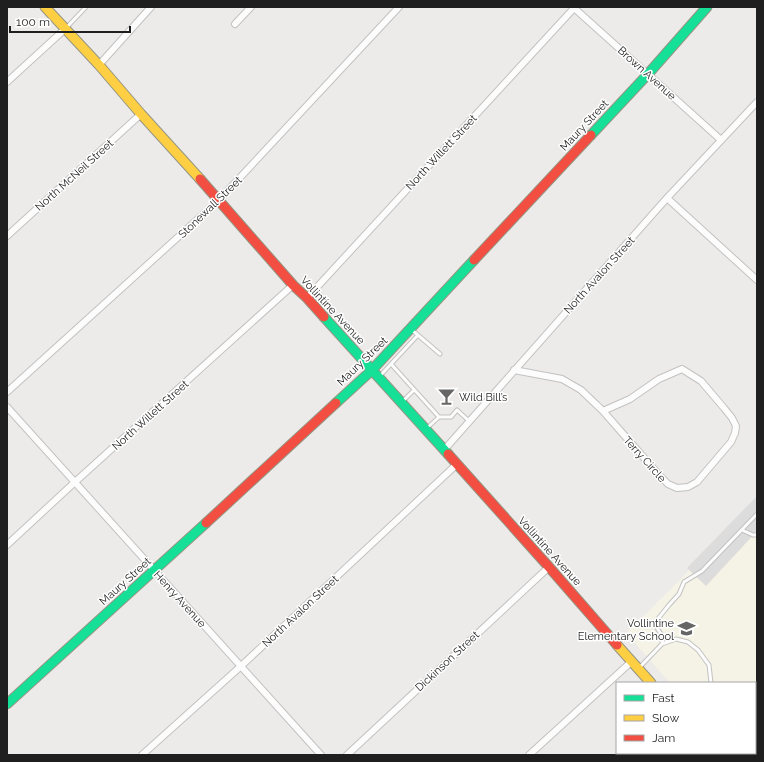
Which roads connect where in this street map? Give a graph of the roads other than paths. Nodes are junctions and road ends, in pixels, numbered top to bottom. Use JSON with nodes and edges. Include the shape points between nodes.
{"nodes":[{"id":1,"x":45,"y":7,"type":"edge"},
{"id":2,"x":86,"y":7,"type":"edge"},
{"id":3,"x":151,"y":7,"type":"edge"},
{"id":4,"x":250,"y":7,"type":"edge"},
{"id":5,"x":399,"y":7,"type":"edge"},
{"id":6,"x":574,"y":7,"type":"edge"},
{"id":7,"x":708,"y":7,"type":"edge"},
{"id":8,"x":235,"y":24,"type":"dead end"},
{"id":9,"x":65,"y":29,"type":"junction"},
{"id":10,"x":99,"y":65,"type":"junction"},
{"id":11,"x":648,"y":74,"type":"junction"},
{"id":12,"x":7,"y":82,"type":"edge"},
{"id":13,"x":757,"y":102,"type":"edge"},
{"id":14,"x":141,"y":114,"type":"junction"},
{"id":15,"x":721,"y":140,"type":"junction"},
{"id":16,"x":668,"y":198,"type":"junction"},
{"id":17,"x":219,"y":200,"type":"junction"},
{"id":18,"x":7,"y":236,"type":"edge"},
{"id":19,"x":757,"y":280,"type":"edge"},
{"id":20,"x":294,"y":285,"type":"junction"},
{"id":21,"x":306,"y":298,"type":"junction"},
{"id":22,"x":411,"y":328,"type":"junction"},
{"id":23,"x":418,"y":335,"type":"junction"},
{"id":24,"x":398,"y":342,"type":"junction"},
{"id":25,"x":406,"y":349,"type":"junction"},
{"id":26,"x":440,"y":354,"type":"dead end"},
{"id":27,"x":391,"y":364,"type":"junction"},
{"id":28,"x":372,"y":370,"type":"junction"},
{"id":29,"x":514,"y":370,"type":"junction"},
{"id":30,"x":379,"y":377,"type":"junction"},
{"id":31,"x":414,"y":390,"type":"junction"},
{"id":32,"x":7,"y":392,"type":"edge"},
{"id":33,"x":401,"y":402,"type":"junction"},
{"id":34,"x":7,"y":407,"type":"edge"},
{"id":35,"x":602,"y":411,"type":"junction"},
{"id":36,"x":439,"y":417,"type":"junction"},
{"id":37,"x":469,"y":421,"type":"junction"},
{"id":38,"x":425,"y":430,"type":"junction"},
{"id":39,"x":444,"y":450,"type":"junction"},
{"id":40,"x":456,"y":465,"type":"junction"},
{"id":41,"x":75,"y":482,"type":"junction"},
{"id":42,"x":757,"y":514,"type":"edge"},
{"id":43,"x":742,"y":530,"type":"junction"},
{"id":44,"x":757,"y":535,"type":"edge"},
{"id":45,"x":7,"y":545,"type":"edge"},
{"id":46,"x":549,"y":567,"type":"junction"},
{"id":47,"x":154,"y":571,"type":"junction"},
{"id":48,"x":662,"y":644,"type":"junction"},
{"id":49,"x":631,"y":662,"type":"junction"},
{"id":50,"x":240,"y":667,"type":"junction"},
{"id":51,"x":638,"y":669,"type":"junction"},
{"id":52,"x":650,"y":682,"type":"edge"},
{"id":53,"x":711,"y":682,"type":"edge"},
{"id":54,"x":7,"y":704,"type":"edge"},
{"id":55,"x":142,"y":755,"type":"edge"},
{"id":56,"x":321,"y":755,"type":"edge"},
{"id":57,"x":347,"y":755,"type":"edge"},
{"id":58,"x":529,"y":755,"type":"edge"}],
"edges":[{"from":1,"to":9,"type":"street","name":"Vollintine Avenue"},
{"from":2,"to":9,"type":"lane"},
{"from":3,"to":10,"type":"street"},
{"from":4,"to":8,"type":"street"},
{"from":5,"to":17,"type":"street","name":"Stonewall Street"},
{"from":6,"to":11,"type":"street","name":"Brown Avenue"},
{"from":6,"to":21,"type":"street","name":"North Willett Street"},
{"from":7,"to":11,"type":"street","name":"Maury Street"},
{"from":9,"to":10,"type":"street","name":"Vollintine Avenue"},
{"from":9,"to":12,"type":"street"},
{"from":10,"to":14,"type":"street","name":"Vollintine Avenue"},
{"from":11,"to":15,"type":"street","name":"Brown Avenue"},
{"from":11,"to":22,"type":"street","name":"Maury Street"},
{"from":13,"to":15,"type":"street","name":"North Avalon Street"},
{"from":14,"to":17,"type":"street","name":"Vollintine Avenue"},
{"from":14,"to":18,"type":"street","name":"North McNeil Street"},
{"from":15,"to":16,"type":"street","name":"North Avalon Street"},
{"from":16,"to":19,"type":"street"},
{"from":16,"to":29,"type":"street","name":"North Avalon Street"},
{"from":17,"to":20,"type":"street","name":"Vollintine Avenue"},
{"from":17,"to":32,"type":"street","name":"Stonewall Street"},
{"from":20,"to":21,"type":"street","name":"Vollintine Avenue"},
{"from":20,"to":41,"type":"street","name":"North Willett Street"},
{"from":21,"to":28,"type":"street","name":"Vollintine Avenue"},
{"from":22,"to":23,"type":"lane"},
{"from":22,"to":24,"type":"street","name":"Maury Street"},
{"from":23,"to":25,"type":"lane"},
{"from":23,"to":26,"type":"lane"},
{"from":24,"to":25,"type":"lane"},
{"from":24,"to":28,"type":"street","name":"Maury Street"},
{"from":25,"to":27,"type":"lane"},
{"from":27,"to":30,"type":"lane"},
{"from":27,"to":31,"type":"lane"},
{"from":28,"to":30,"type":"street","name":"Vollintine Avenue"},
{"from":28,"to":47,"type":"street","name":"Maury Street"},
{"from":29,"to":35,"type":"street","name":"Terry Circle","via":[[562,379],[581,390]]},
{"from":29,"to":37,"type":"street","name":"North Avalon Street"},
{"from":30,"to":33,"type":"street","name":"Vollintine Avenue"},
{"from":31,"to":33,"type":"lane"},
{"from":31,"to":36,"type":"lane"},
{"from":33,"to":38,"type":"street","name":"Vollintine Avenue"},
{"from":34,"to":41,"type":"street","name":"Henry Avenue"},
{"from":35,"to":35,"type":"street","name":"Terry Circle","via":[[659,476],[677,488],[688,487],[697,482],[731,442],[736,426],[701,381],[682,369],[659,379],[630,399]]},
{"from":36,"to":37,"type":"lane","via":[[451,417],[457,410]]},
{"from":36,"to":38,"type":"lane"},
{"from":37,"to":39,"type":"street","name":"North Avalon Street"},
{"from":38,"to":39,"type":"street","name":"Vollintine Avenue"},
{"from":39,"to":40,"type":"street","name":"Vollintine Avenue"},
{"from":40,"to":46,"type":"street","name":"Vollintine Avenue"},
{"from":40,"to":50,"type":"street","name":"North Avalon Street"},
{"from":41,"to":45,"type":"street","name":"North Willett Street"},
{"from":41,"to":47,"type":"street","name":"Henry Avenue"},
{"from":42,"to":43,"type":"lane"},
{"from":43,"to":44,"type":"lane"},
{"from":43,"to":48,"type":"lane","via":[[702,571],[684,582],[679,594],[657,620],[657,628],[663,637]]},
{"from":46,"to":49,"type":"street","name":"Vollintine Avenue"},
{"from":46,"to":57,"type":"street","name":"Dickinson Street"},
{"from":47,"to":50,"type":"street","name":"Henry Avenue"},
{"from":47,"to":54,"type":"street","name":"Maury Street"},
{"from":48,"to":51,"type":"lane"},
{"from":48,"to":53,"type":"lane","via":[[676,639],[688,642],[709,665]]},
{"from":49,"to":51,"type":"street","name":"Vollintine Avenue"},
{"from":49,"to":58,"type":"street"},
{"from":50,"to":55,"type":"street","name":"North Avalon Street"},
{"from":50,"to":56,"type":"street","name":"Henry Avenue"},
{"from":51,"to":52,"type":"street","name":"Vollintine Avenue"}]}
